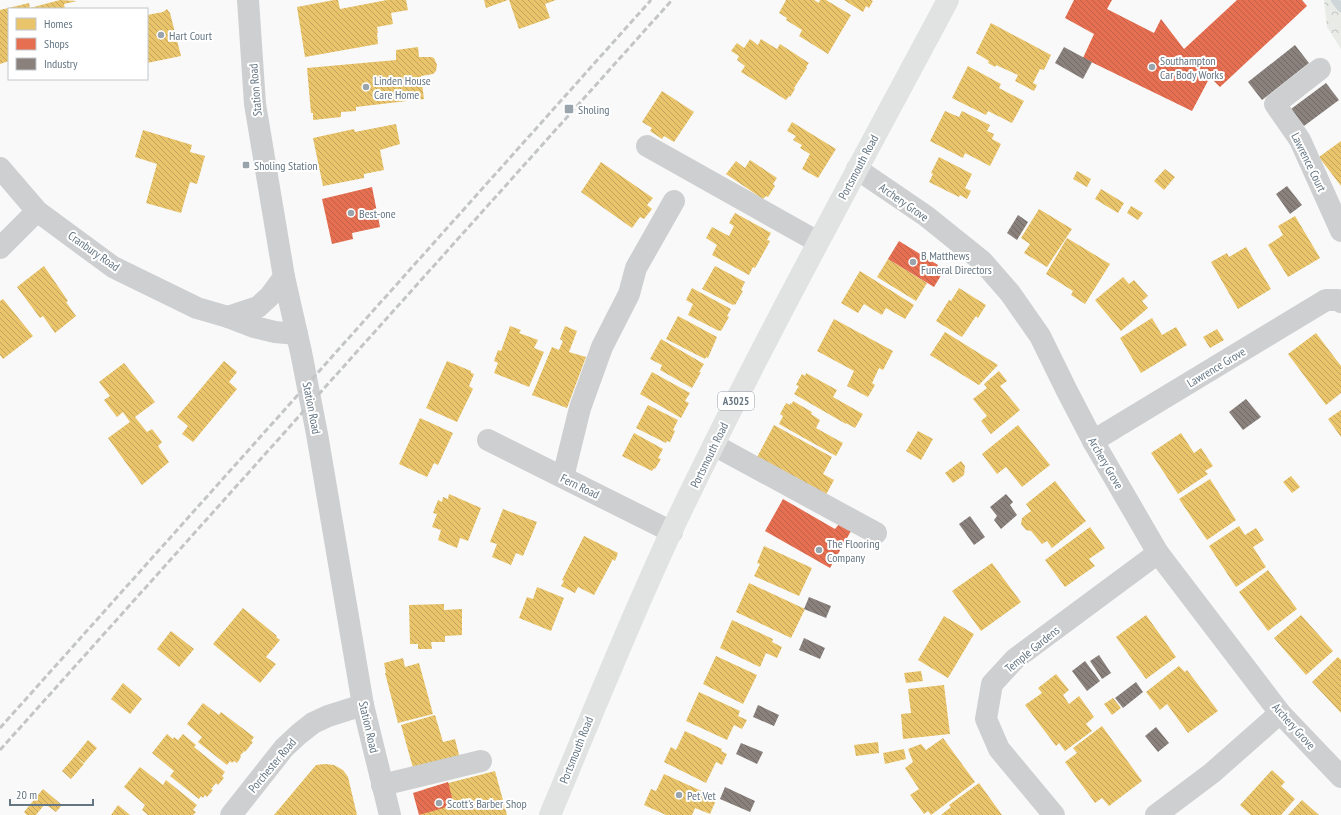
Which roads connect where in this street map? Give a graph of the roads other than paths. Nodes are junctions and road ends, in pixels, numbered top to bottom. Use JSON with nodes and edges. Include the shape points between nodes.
{"nodes":[{"id":1,"x":248,"y":0,"type":"edge"},
{"id":2,"x":948,"y":0,"type":"edge"},
{"id":3,"x":1320,"y":69,"type":"dead end"},
{"id":4,"x":647,"y":146,"type":"dead end"},
{"id":5,"x":0,"y":168,"type":"edge"},
{"id":6,"x":857,"y":169,"type":"junction"},
{"id":7,"x":674,"y":201,"type":"dead end"},
{"id":8,"x":36,"y":211,"type":"junction"},
{"id":9,"x":1341,"y":231,"type":"edge"},
{"id":10,"x":818,"y":242,"type":"junction"},
{"id":11,"x":0,"y":248,"type":"edge"},
{"id":12,"x":284,"y":277,"type":"junction"},
{"id":13,"x":1341,"y":302,"type":"edge"},
{"id":14,"x":228,"y":317,"type":"junction"},
{"id":15,"x":299,"y":343,"type":"junction"},
{"id":16,"x":488,"y":440,"type":"dead end"},
{"id":17,"x":1094,"y":441,"type":"junction"},
{"id":18,"x":714,"y":445,"type":"junction"},
{"id":19,"x":563,"y":478,"type":"junction"},
{"id":20,"x":672,"y":532,"type":"junction"},
{"id":21,"x":876,"y":533,"type":"dead end"},
{"id":22,"x":1158,"y":553,"type":"junction"},
{"id":23,"x":363,"y":705,"type":"junction"},
{"id":24,"x":1280,"y":713,"type":"junction"},
{"id":25,"x":482,"y":761,"type":"dead end"},
{"id":26,"x":1341,"y":777,"type":"edge"},
{"id":27,"x":382,"y":784,"type":"junction"},
{"id":28,"x":231,"y":815,"type":"edge"},
{"id":29,"x":390,"y":815,"type":"edge"},
{"id":30,"x":550,"y":815,"type":"edge"},
{"id":31,"x":1054,"y":815,"type":"edge"},
{"id":32,"x":1156,"y":815,"type":"edge"}],
"edges":[{"from":1,"to":12,"type":"street","name":"Station Road","via":[[255,104]]},
{"from":2,"to":6,"type":"main road","name":"Portsmouth Road","number":"A3025"},
{"from":3,"to":9,"type":"street","name":"Lawrence Court","via":[[1276,104],[1300,140]]},
{"from":4,"to":10,"type":"street"},
{"from":5,"to":8,"type":"street","name":"Cranbury Road"},
{"from":6,"to":10,"type":"main road","name":"Portsmouth Road","number":"A3025"},
{"from":6,"to":17,"type":"street","name":"Archery Grove","via":[[926,216],[982,261],[1010,293],[1040,336],[1066,391]]},
{"from":7,"to":19,"type":"street","via":[[636,268],[629,294],[602,347],[580,408]]},
{"from":8,"to":11,"type":"street"},
{"from":8,"to":14,"type":"street","name":"Cranbury Road","via":[[114,267],[197,308]]},
{"from":10,"to":18,"type":"main road","name":"Portsmouth Road","number":"A3025"},
{"from":12,"to":14,"type":"street","via":[[258,307]]},
{"from":12,"to":15,"type":"street","name":"Station Road"},
{"from":13,"to":17,"type":"street","name":"Lawrence Grove","via":[[1326,300]]},
{"from":14,"to":15,"type":"street","name":"Cranbury Road","via":[[275,332]]},
{"from":15,"to":23,"type":"street","name":"Station Road"},
{"from":16,"to":19,"type":"street","name":"Fern Road"},
{"from":17,"to":22,"type":"street","name":"Archery Grove"},
{"from":18,"to":20,"type":"main road","name":"Portsmouth Road","number":"A3025"},
{"from":18,"to":21,"type":"street"},
{"from":19,"to":20,"type":"street","name":"Fern Road"},
{"from":20,"to":30,"type":"main road","name":"Portsmouth Road","number":"A3025","via":[[605,680]]},
{"from":22,"to":24,"type":"street","name":"Archery Grove"},
{"from":22,"to":31,"type":"street","name":"Temple Gardens","via":[[1015,659],[992,684],[986,719],[999,749]]},
{"from":23,"to":27,"type":"street","name":"Station Road"},
{"from":23,"to":28,"type":"street","name":"Porchester Road","via":[[328,716],[298,734]]},
{"from":24,"to":26,"type":"street","name":"Archery Grove"},
{"from":24,"to":32,"type":"street","via":[[1212,773]]},
{"from":25,"to":27,"type":"street"},
{"from":27,"to":29,"type":"street","name":"Station Road"}]}
